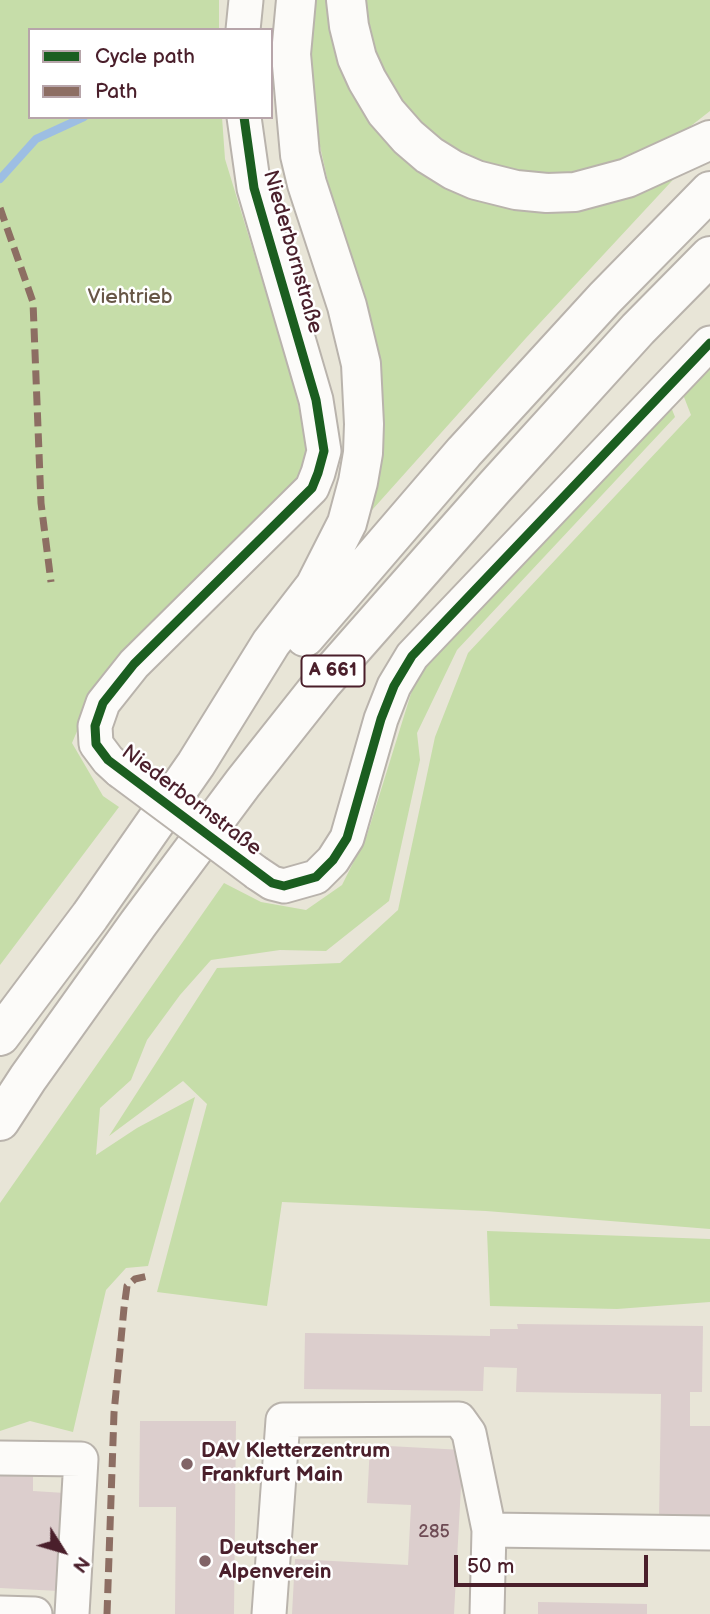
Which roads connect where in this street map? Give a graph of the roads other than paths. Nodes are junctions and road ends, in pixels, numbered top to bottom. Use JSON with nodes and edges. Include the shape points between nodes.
{"nodes":[{"id":1,"x":246,"y":0,"type":"edge"},
{"id":2,"x":296,"y":0,"type":"edge"},
{"id":3,"x":346,"y":0,"type":"edge"},
{"id":4,"x":243,"y":28,"type":"edge"},
{"id":5,"x":244,"y":119,"type":"edge"},
{"id":6,"x":710,"y":140,"type":"edge"},
{"id":7,"x":710,"y":191,"type":"edge"},
{"id":8,"x":710,"y":256,"type":"edge"},
{"id":9,"x":710,"y":343,"type":"edge"},
{"id":10,"x":196,"y":764,"type":"junction"},
{"id":11,"x":0,"y":1037,"type":"edge"},
{"id":12,"x":0,"y":1121,"type":"edge"},
{"id":13,"x":0,"y":1458,"type":"edge"},
{"id":14,"x":489,"y":1530,"type":"junction"},
{"id":15,"x":710,"y":1533,"type":"edge"},
{"id":16,"x":0,"y":1613,"type":"edge"},
{"id":17,"x":35,"y":1614,"type":"edge"},
{"id":18,"x":72,"y":1614,"type":"edge"},
{"id":19,"x":268,"y":1614,"type":"edge"},
{"id":20,"x":487,"y":1614,"type":"edge"}],
"edges":[{"from":1,"to":4,"type":"lane"},
{"from":2,"to":10,"type":"highway","via":[[291,54],[300,155],[361,364],[363,453],[347,523],[315,586],[271,643]]},
{"from":3,"to":6,"type":"highway","via":[[357,58],[386,112],[429,155],[476,180],[547,194],[575,192],[627,178]]},
{"from":5,"to":9,"type":"lane","name":"Niederbornstraße","bridge":true,"via":[[254,188],[316,400],[324,452],[312,488],[134,664],[103,703],[95,726],[96,744],[120,771],[272,883],[284,886],[316,877],[347,838],[381,719],[412,656]]},
{"from":7,"to":10,"type":"highway","number":"A 661","via":[[464,452]]},
{"from":8,"to":12,"type":"highway","number":"A 661","via":[[493,489],[323,682],[138,924]]},
{"from":10,"to":11,"type":"highway","number":"A 661"},
{"from":13,"to":18,"type":"lane","via":[[81,1458]]},
{"from":14,"to":15,"type":"lane"},
{"from":14,"to":19,"type":"lane","via":[[469,1433],[459,1419],[283,1420]]},
{"from":14,"to":20,"type":"lane"},
{"from":16,"to":17,"type":"lane"}]}
